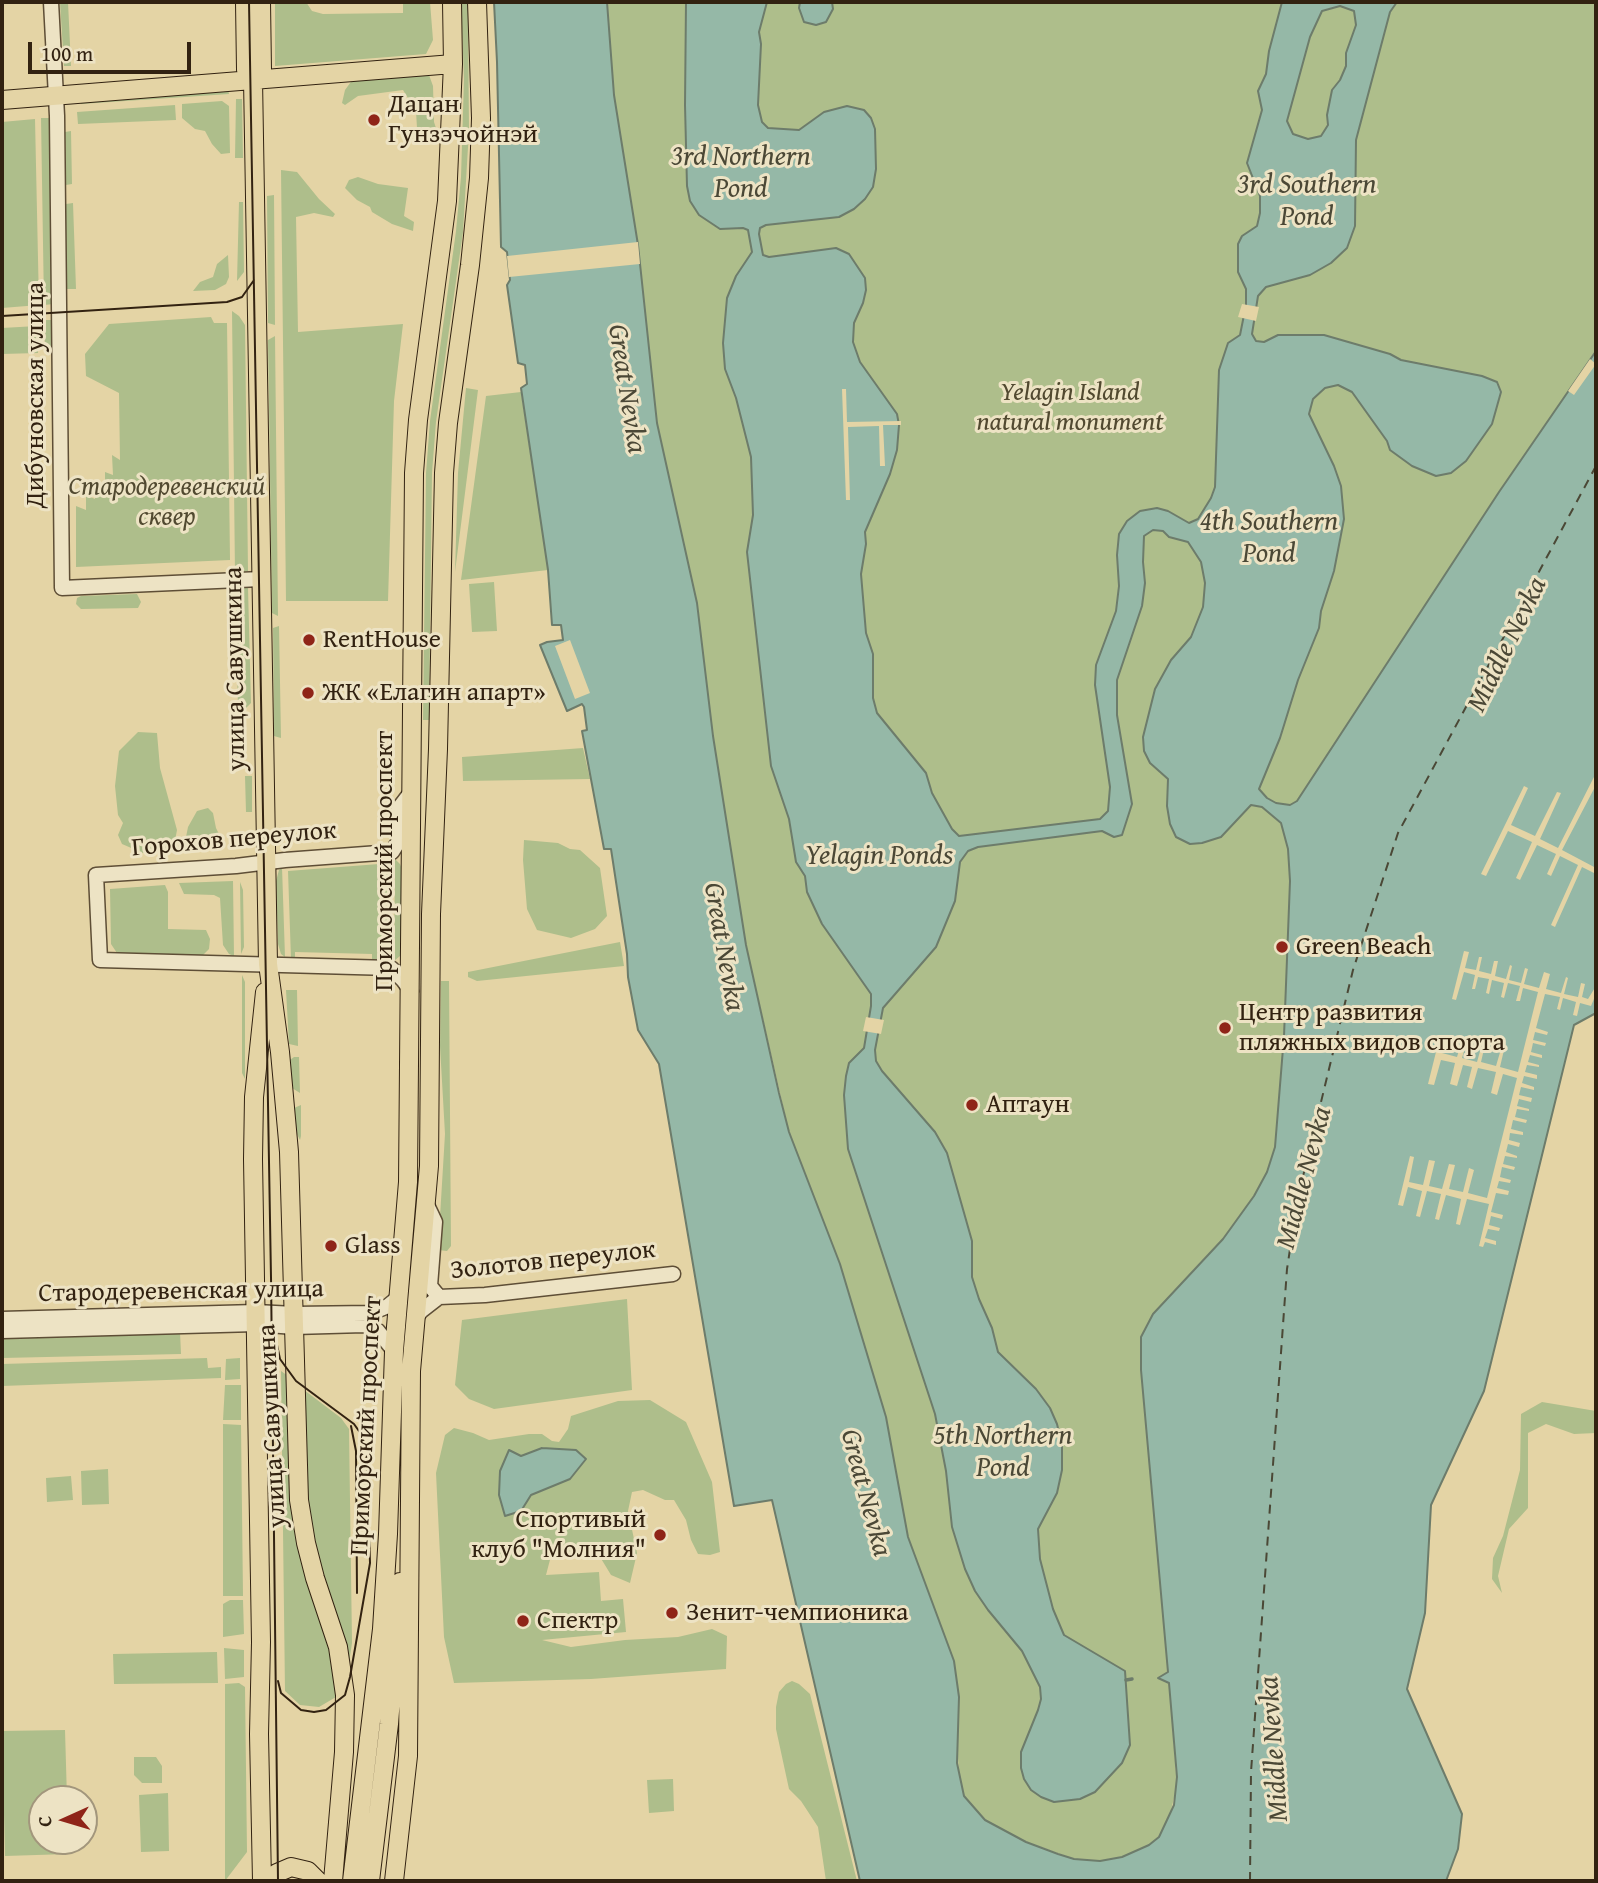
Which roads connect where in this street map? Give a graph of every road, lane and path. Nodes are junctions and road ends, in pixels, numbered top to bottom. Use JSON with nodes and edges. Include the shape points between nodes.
{"nodes":[{"id":1,"x":51,"y":2,"type":"edge"},
{"id":2,"x":245,"y":2,"type":"edge"},
{"id":3,"x":261,"y":2,"type":"edge"},
{"id":4,"x":452,"y":2,"type":"edge"},
{"id":5,"x":477,"y":2,"type":"edge"},
{"id":6,"x":453,"y":64,"type":"junction"},
{"id":7,"x":253,"y":79,"type":"junction"},
{"id":8,"x":56,"y":94,"type":"junction"},
{"id":9,"x":2,"y":100,"type":"edge"},
{"id":10,"x":261,"y":579,"type":"junction"},
{"id":11,"x":412,"y":791,"type":"junction"},
{"id":12,"x":266,"y":862,"type":"junction"},
{"id":13,"x":411,"y":942,"type":"junction"},
{"id":14,"x":268,"y":964,"type":"junction"},
{"id":15,"x":391,"y":968,"type":"junction"},
{"id":16,"x":411,"y":991,"type":"junction"},
{"id":17,"x":426,"y":1202,"type":"junction"},
{"id":18,"x":673,"y":1274,"type":"dead end"},
{"id":19,"x":399,"y":1297,"type":"junction"},
{"id":20,"x":439,"y":1297,"type":"junction"},
{"id":21,"x":256,"y":1318,"type":"junction"},
{"id":22,"x":2,"y":1319,"type":"edge"},
{"id":23,"x":415,"y":1319,"type":"junction"},
{"id":24,"x":294,"y":1321,"type":"junction"},
{"id":25,"x":2,"y":1331,"type":"edge"},
{"id":26,"x":394,"y":1351,"type":"junction"},
{"id":27,"x":409,"y":1458,"type":"junction"},
{"id":28,"x":381,"y":1723,"type":"junction"},
{"id":29,"x":262,"y":1881,"type":"edge"},
{"id":30,"x":270,"y":1881,"type":"edge"},
{"id":31,"x":318,"y":1881,"type":"edge"},
{"id":32,"x":333,"y":1881,"type":"edge"},
{"id":33,"x":352,"y":1881,"type":"edge"},
{"id":34,"x":369,"y":1881,"type":"edge"},
{"id":35,"x":394,"y":1881,"type":"edge"}],
"edges":[{"from":1,"to":8,"type":"street","name":"Дибуновская улица"},
{"from":2,"to":7,"type":"main road","name":"улица Савушкина","via":[[246,70]]},
{"from":3,"to":7,"type":"main road","name":"улица Савушкина","via":[[262,70]]},
{"from":4,"to":6,"type":"main road","name":"Приморский проспект"},
{"from":5,"to":17,"type":"main road","name":"Приморский проспект","via":[[479,178],[444,473]]},
{"from":6,"to":7,"type":"main road"},
{"from":6,"to":11,"type":"main road","name":"Приморский проспект","via":[[447,201],[414,472]]},
{"from":7,"to":8,"type":"main road"},
{"from":7,"to":10,"type":"main road","name":"улица Савушкина"},
{"from":8,"to":9,"type":"main road"},
{"from":8,"to":10,"type":"street","name":"Дибуновская улица","via":[[62,588]]},
{"from":10,"to":12,"type":"main road","name":"улица Савушкина"},
{"from":11,"to":12,"type":"street","name":"Горохов переулок","via":[[399,808],[399,841],[392,852]]},
{"from":11,"to":13,"type":"main road","name":"Приморский проспект"},
{"from":12,"to":14,"type":"main road","name":"улица Савушкина"},
{"from":12,"to":14,"type":"street","name":"Горохов переулок","via":[[96,875],[100,960]]},
{"from":13,"to":15,"type":"street"},
{"from":13,"to":16,"type":"main road","name":"Приморский проспект"},
{"from":14,"to":15,"type":"street"},
{"from":14,"to":21,"type":"main road","name":"улица Савушкина","via":[[254,1097]]},
{"from":14,"to":24,"type":"main road","name":"улица Савушкина","via":[[289,1152]]},
{"from":15,"to":16,"type":"street"},
{"from":16,"to":19,"type":"main road","name":"Приморский проспект","via":[[408,1182]]},
{"from":17,"to":20,"type":"street","name":"Золотов переулок","via":[[435,1222],[430,1286]]},
{"from":17,"to":23,"type":"main road","name":"Приморский проспект"},
{"from":18,"to":20,"type":"street","name":"Золотов переулок"},
{"from":19,"to":24,"type":"street","name":"Стародеревенская улица","via":[[371,1313]]},
{"from":19,"to":26,"type":"main road","name":"Приморский проспект"},
{"from":20,"to":23,"type":"street","name":"Золотов переулок"},
{"from":21,"to":22,"type":"street","name":"Стародеревенская улица"},
{"from":21,"to":24,"type":"street","name":"Стародеревенская улица"},
{"from":21,"to":25,"type":"street","name":"Стародеревенская улица"},
{"from":21,"to":29,"type":"main road","name":"улица Савушкина"},
{"from":23,"to":27,"type":"main road","name":"Приморский проспект"},
{"from":24,"to":26,"type":"street","name":"Стародеревенская улица","via":[[364,1325],[378,1331]]},
{"from":24,"to":32,"type":"main road","name":"улица Савушкина","via":[[299,1500],[315,1578],[338,1647],[345,1695]]},
{"from":26,"to":28,"type":"main road","name":"Приморский проспект"},
{"from":27,"to":28,"type":"main road","name":"Приморский проспект"},
{"from":27,"to":35,"type":"main road","name":"Приморский проспект","via":[[409,1728]]},
{"from":28,"to":33,"type":"main road"},
{"from":28,"to":34,"type":"main road"},
{"from":30,"to":31,"type":"main road","via":[[278,1872],[299,1867]]}]}
